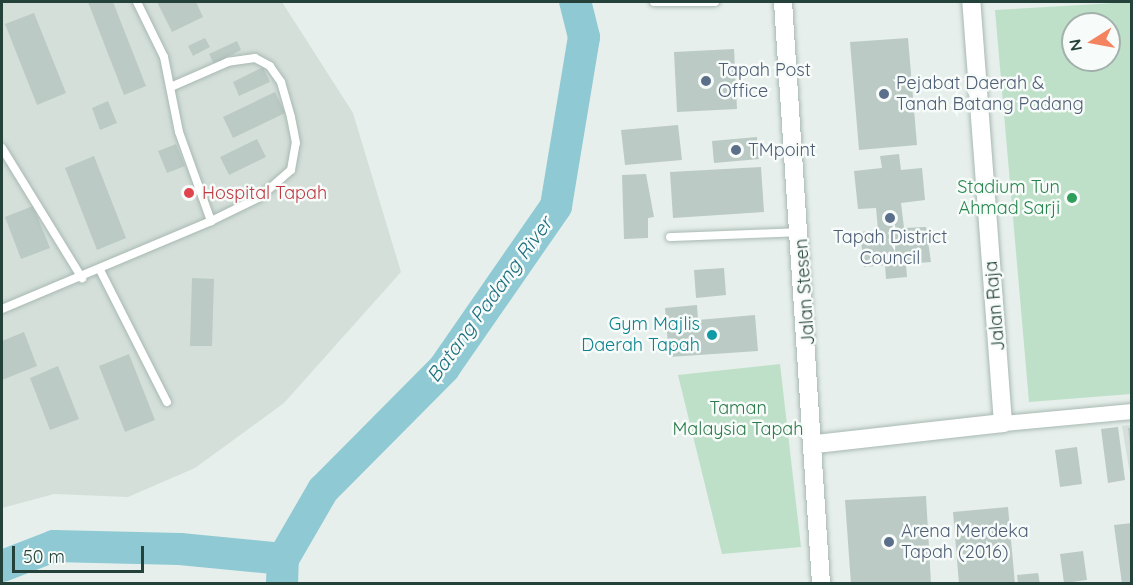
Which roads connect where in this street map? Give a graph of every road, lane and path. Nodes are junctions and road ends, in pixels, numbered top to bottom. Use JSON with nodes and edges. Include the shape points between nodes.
{"nodes":[{"id":1,"x":137,"y":2,"type":"edge"},
{"id":2,"x":654,"y":2,"type":"edge"},
{"id":3,"x":715,"y":2,"type":"edge"},
{"id":4,"x":783,"y":2,"type":"edge"},
{"id":5,"x":971,"y":2,"type":"edge"},
{"id":6,"x":173,"y":86,"type":"junction"},
{"id":7,"x":2,"y":148,"type":"edge"},
{"id":8,"x":211,"y":221,"type":"junction"},
{"id":9,"x":800,"y":232,"type":"junction"},
{"id":10,"x":670,"y":237,"type":"dead end"},
{"id":11,"x":100,"y":270,"type":"junction"},
{"id":12,"x":82,"y":278,"type":"junction"},
{"id":13,"x":2,"y":309,"type":"edge"},
{"id":14,"x":167,"y":402,"type":"dead end"},
{"id":15,"x":1131,"y":411,"type":"edge"},
{"id":16,"x":1003,"y":423,"type":"junction"},
{"id":17,"x":816,"y":444,"type":"junction"},
{"id":18,"x":821,"y":584,"type":"edge"}],
"edges":[{"from":1,"to":6,"type":"lane"},
{"from":2,"to":3,"type":"lane"},
{"from":4,"to":9,"type":"street","name":"Jalan Stesen"},
{"from":5,"to":16,"type":"street","name":"Jalan Raja"},
{"from":6,"to":8,"type":"lane","via":[[179,132]]},
{"from":6,"to":8,"type":"lane","via":[[228,62],[255,58],[281,82],[291,117],[296,143],[291,170],[260,197]]},
{"from":7,"to":12,"type":"lane"},
{"from":8,"to":11,"type":"lane"},
{"from":9,"to":10,"type":"lane"},
{"from":9,"to":17,"type":"street","name":"Jalan Stesen"},
{"from":11,"to":12,"type":"lane"},
{"from":11,"to":14,"type":"lane"},
{"from":12,"to":13,"type":"lane"},
{"from":15,"to":16,"type":"street"},
{"from":16,"to":17,"type":"street"},
{"from":17,"to":18,"type":"street","name":"Jalan Stesen"}]}
